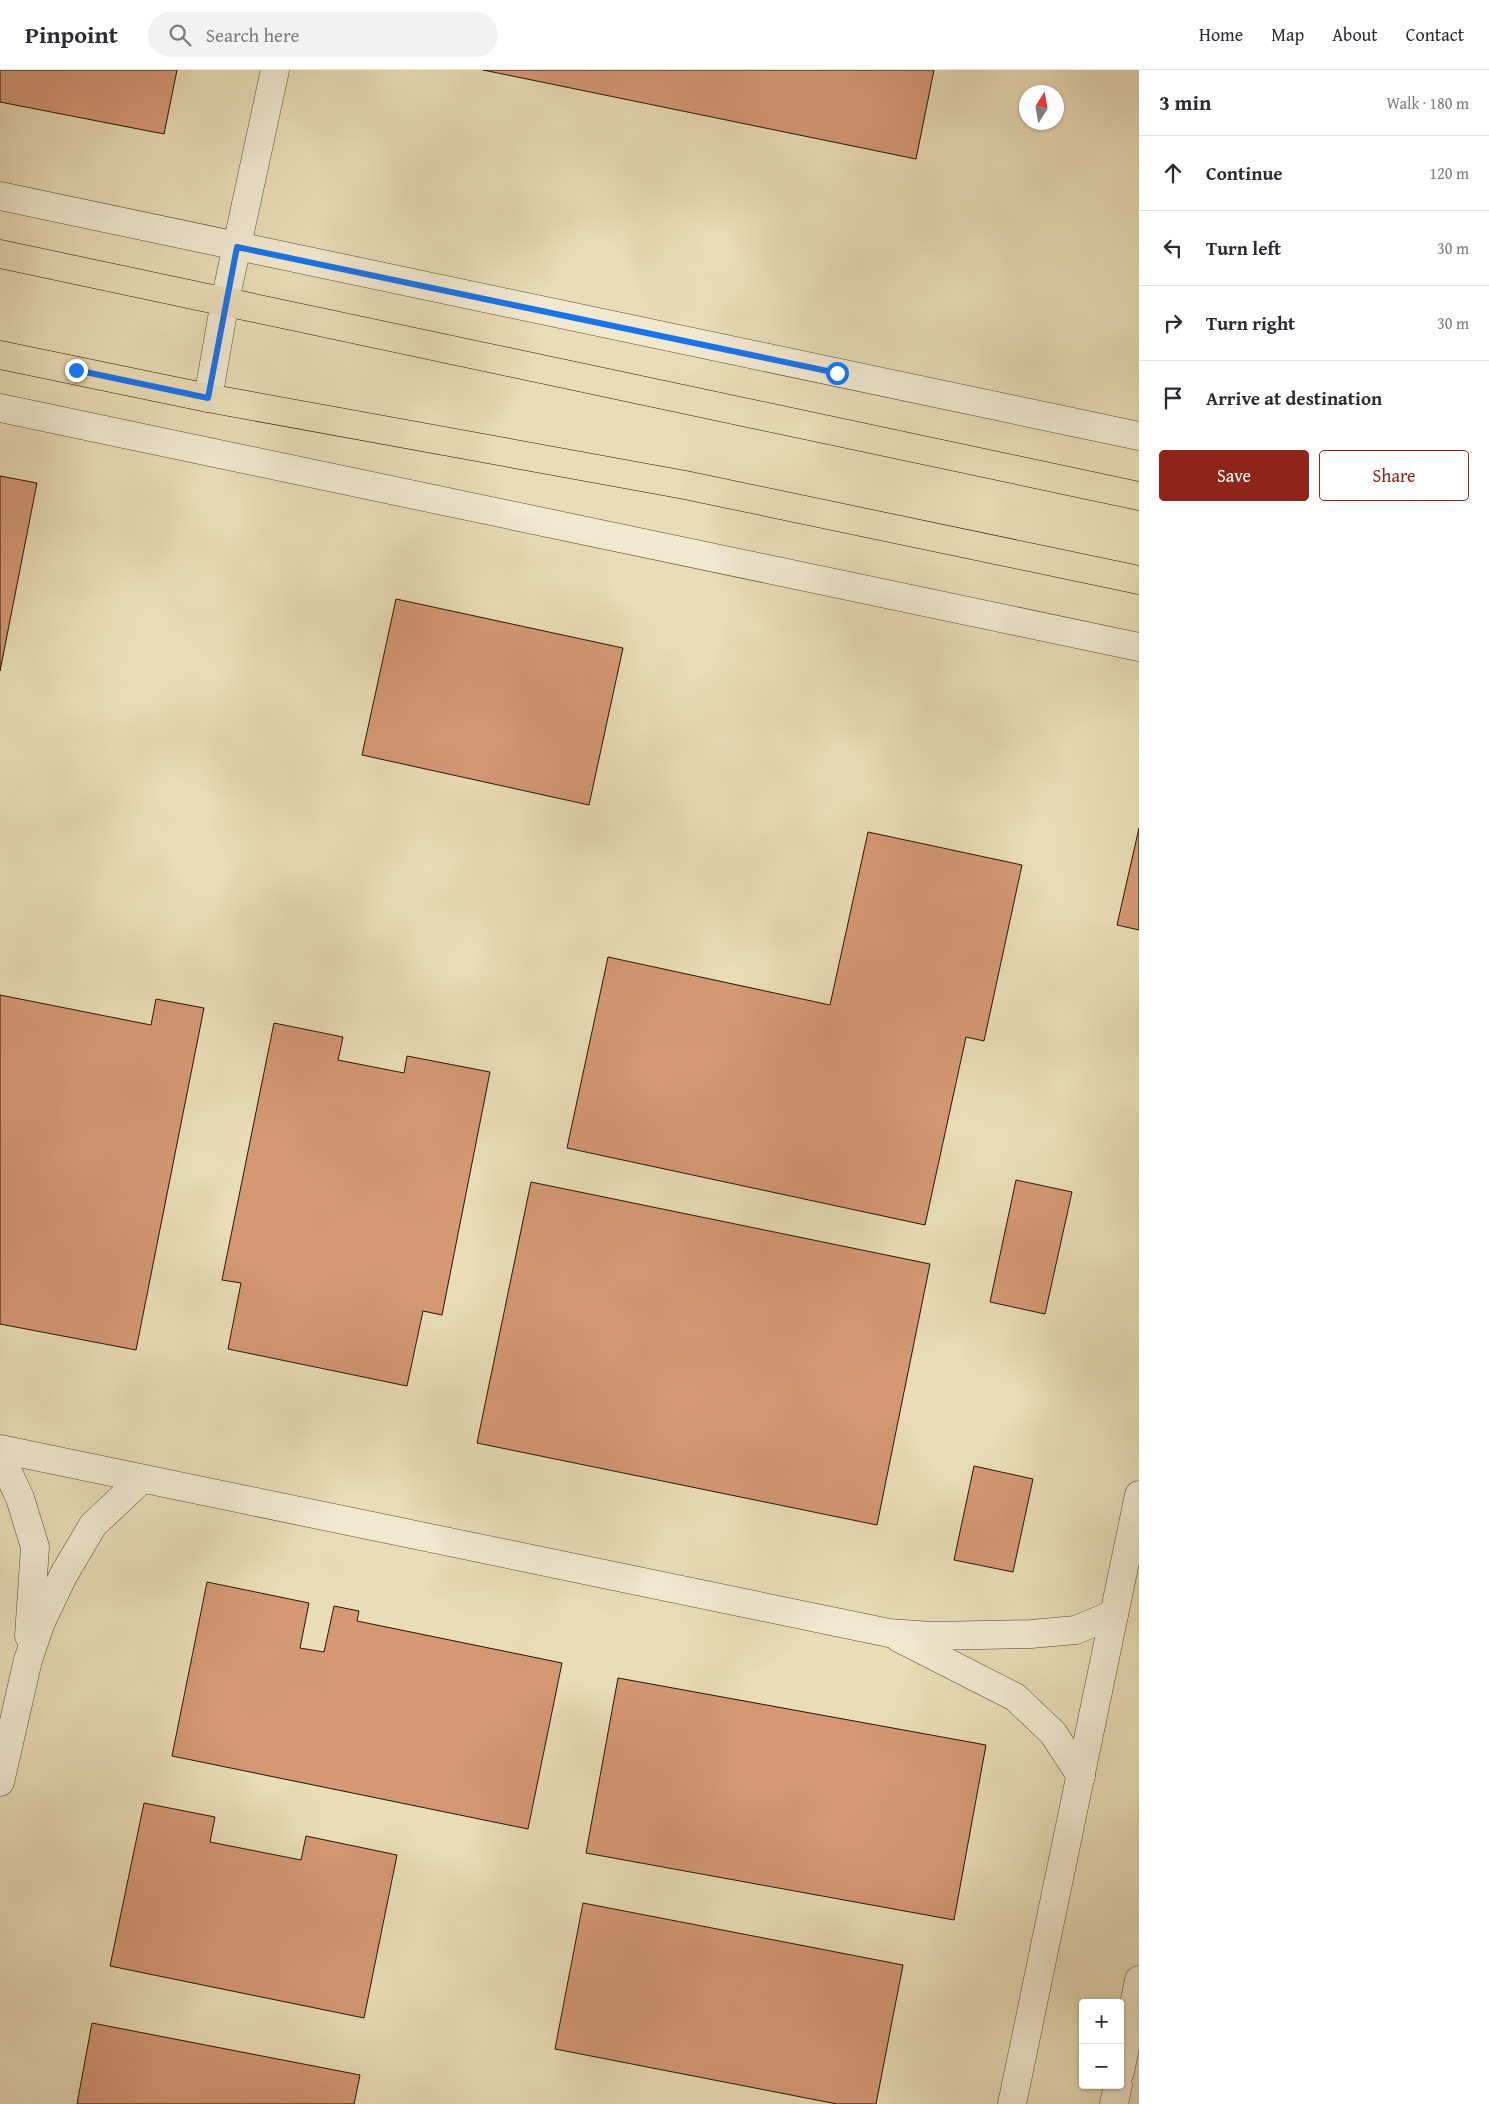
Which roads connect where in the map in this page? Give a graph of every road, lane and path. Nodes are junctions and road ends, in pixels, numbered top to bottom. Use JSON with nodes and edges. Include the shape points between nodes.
{"nodes":[{"id":1,"x":275,"y":70,"type":"edge"},
{"id":2,"x":0,"y":196,"type":"edge"},
{"id":3,"x":237,"y":247,"type":"junction"},
{"id":4,"x":0,"y":254,"type":"edge"},
{"id":5,"x":225,"y":301,"type":"junction"},
{"id":6,"x":0,"y":355,"type":"edge"},
{"id":7,"x":208,"y":398,"type":"junction"},
{"id":8,"x":0,"y":408,"type":"edge"},
{"id":9,"x":1139,"y":436,"type":"edge"},
{"id":10,"x":1139,"y":496,"type":"edge"},
{"id":11,"x":1139,"y":580,"type":"edge"},
{"id":12,"x":1139,"y":648,"type":"edge"},
{"id":13,"x":0,"y":1449,"type":"edge"},
{"id":14,"x":0,"y":1455,"type":"edge"},
{"id":15,"x":142,"y":1479,"type":"junction"},
{"id":16,"x":1139,"y":1496,"type":"edge"},
{"id":17,"x":1114,"y":1614,"type":"junction"},
{"id":18,"x":889,"y":1633,"type":"junction"},
{"id":19,"x":28,"y":1660,"type":"junction"},
{"id":20,"x":1081,"y":1776,"type":"junction"},
{"id":21,"x":0,"y":1782,"type":"edge"},
{"id":22,"x":1139,"y":1980,"type":"edge"},
{"id":23,"x":1124,"y":2053,"type":"edge"},
{"id":24,"x":1117,"y":2089,"type":"edge"},
{"id":25,"x":1012,"y":2104,"type":"edge"},
{"id":26,"x":1114,"y":2104,"type":"edge"}],
"edges":[{"from":1,"to":3,"type":"street"},
{"from":2,"to":3,"type":"street"},
{"from":3,"to":5,"type":"street"},
{"from":3,"to":9,"type":"street"},
{"from":4,"to":5,"type":"main road"},
{"from":5,"to":7,"type":"street"},
{"from":5,"to":10,"type":"main road"},
{"from":6,"to":7,"type":"main road"},
{"from":7,"to":11,"type":"main road","via":[[684,485]]},
{"from":8,"to":12,"type":"street"},
{"from":13,"to":15,"type":"street"},
{"from":14,"to":19,"type":"street","via":[[20,1498],[35,1547]]},
{"from":15,"to":18,"type":"street"},
{"from":15,"to":19,"type":"street","via":[[93,1525],[64,1574],[41,1622]]},
{"from":16,"to":17,"type":"street"},
{"from":17,"to":18,"type":"street","via":[[1076,1630],[1030,1634],[931,1636]]},
{"from":17,"to":20,"type":"street"},
{"from":18,"to":20,"type":"street","via":[[1015,1697],[1053,1733]]},
{"from":19,"to":21,"type":"street"},
{"from":20,"to":25,"type":"street"},
{"from":22,"to":23,"type":"street"},
{"from":24,"to":26,"type":"street"}]}
